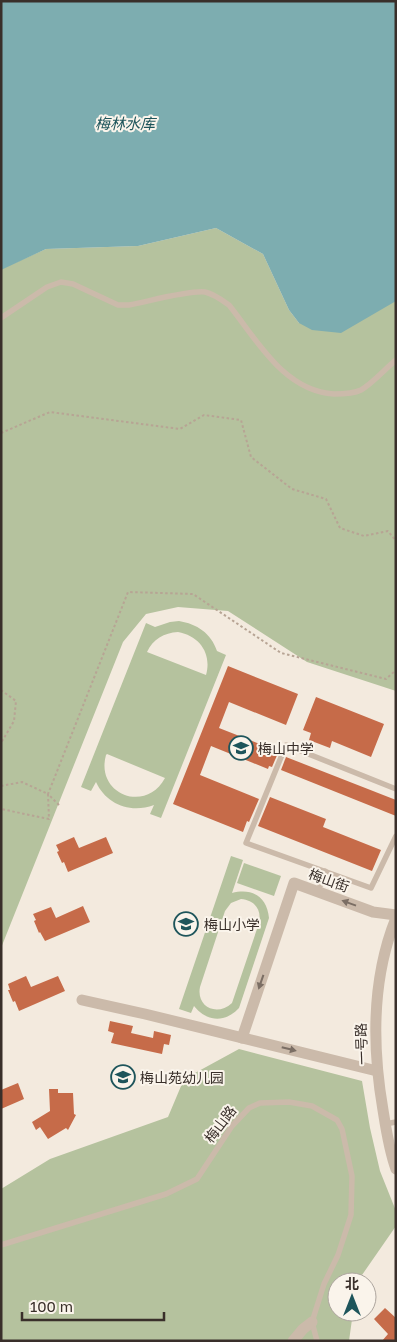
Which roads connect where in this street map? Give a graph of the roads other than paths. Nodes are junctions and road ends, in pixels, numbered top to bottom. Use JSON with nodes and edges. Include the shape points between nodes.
{"nodes":[{"id":1,"x":1,"y":318,"type":"edge"},
{"id":2,"x":396,"y":360,"type":"edge"},
{"id":3,"x":396,"y":789,"type":"edge"},
{"id":4,"x":396,"y":836,"type":"edge"},
{"id":5,"x":325,"y":871,"type":"junction"},
{"id":6,"x":318,"y":892,"type":"junction"},
{"id":7,"x":396,"y":914,"type":"edge"},
{"id":8,"x":396,"y":918,"type":"edge"},
{"id":9,"x":82,"y":1000,"type":"dead end"},
{"id":10,"x":242,"y":1038,"type":"junction"},
{"id":11,"x":377,"y":1071,"type":"junction"},
{"id":12,"x":391,"y":1123,"type":"edge"},
{"id":13,"x":396,"y":1169,"type":"edge"},
{"id":14,"x":1,"y":1246,"type":"edge"},
{"id":15,"x":312,"y":1322,"type":"junction"},
{"id":16,"x":293,"y":1341,"type":"edge"},
{"id":17,"x":317,"y":1341,"type":"edge"}],
"edges":[{"from":1,"to":2,"type":"lane","via":[[46,287],[61,282],[73,284],[118,305],[205,292],[229,305],[286,376],[314,390],[344,394],[360,390]]},
{"from":3,"to":5,"type":"lane","via":[[286,745],[246,843]]},
{"from":4,"to":5,"type":"lane","via":[[371,888]]},
{"from":5,"to":6,"type":"lane"},
{"from":7,"to":6,"type":"street","name":"梅山街","one_way":true,"via":[[373,912]]},
{"from":6,"to":10,"type":"street","name":"梅山街","one_way":true,"via":[[294,883]]},
{"from":8,"to":11,"type":"street","name":"一号路","via":[[381,967],[375,1015]]},
{"from":9,"to":10,"type":"street"},
{"from":10,"to":11,"type":"street","one_way":true},
{"from":11,"to":12,"type":"street","name":"一号路"},
{"from":12,"to":13,"type":"street","name":"一号路"},
{"from":14,"to":15,"type":"lane","name":"梅山路","via":[[166,1194],[197,1179],[232,1126],[249,1108],[260,1103],[312,1106],[337,1120],[342,1129],[352,1176],[351,1215]]},
{"from":15,"to":16,"type":"street"},
{"from":15,"to":17,"type":"lane"}]}
